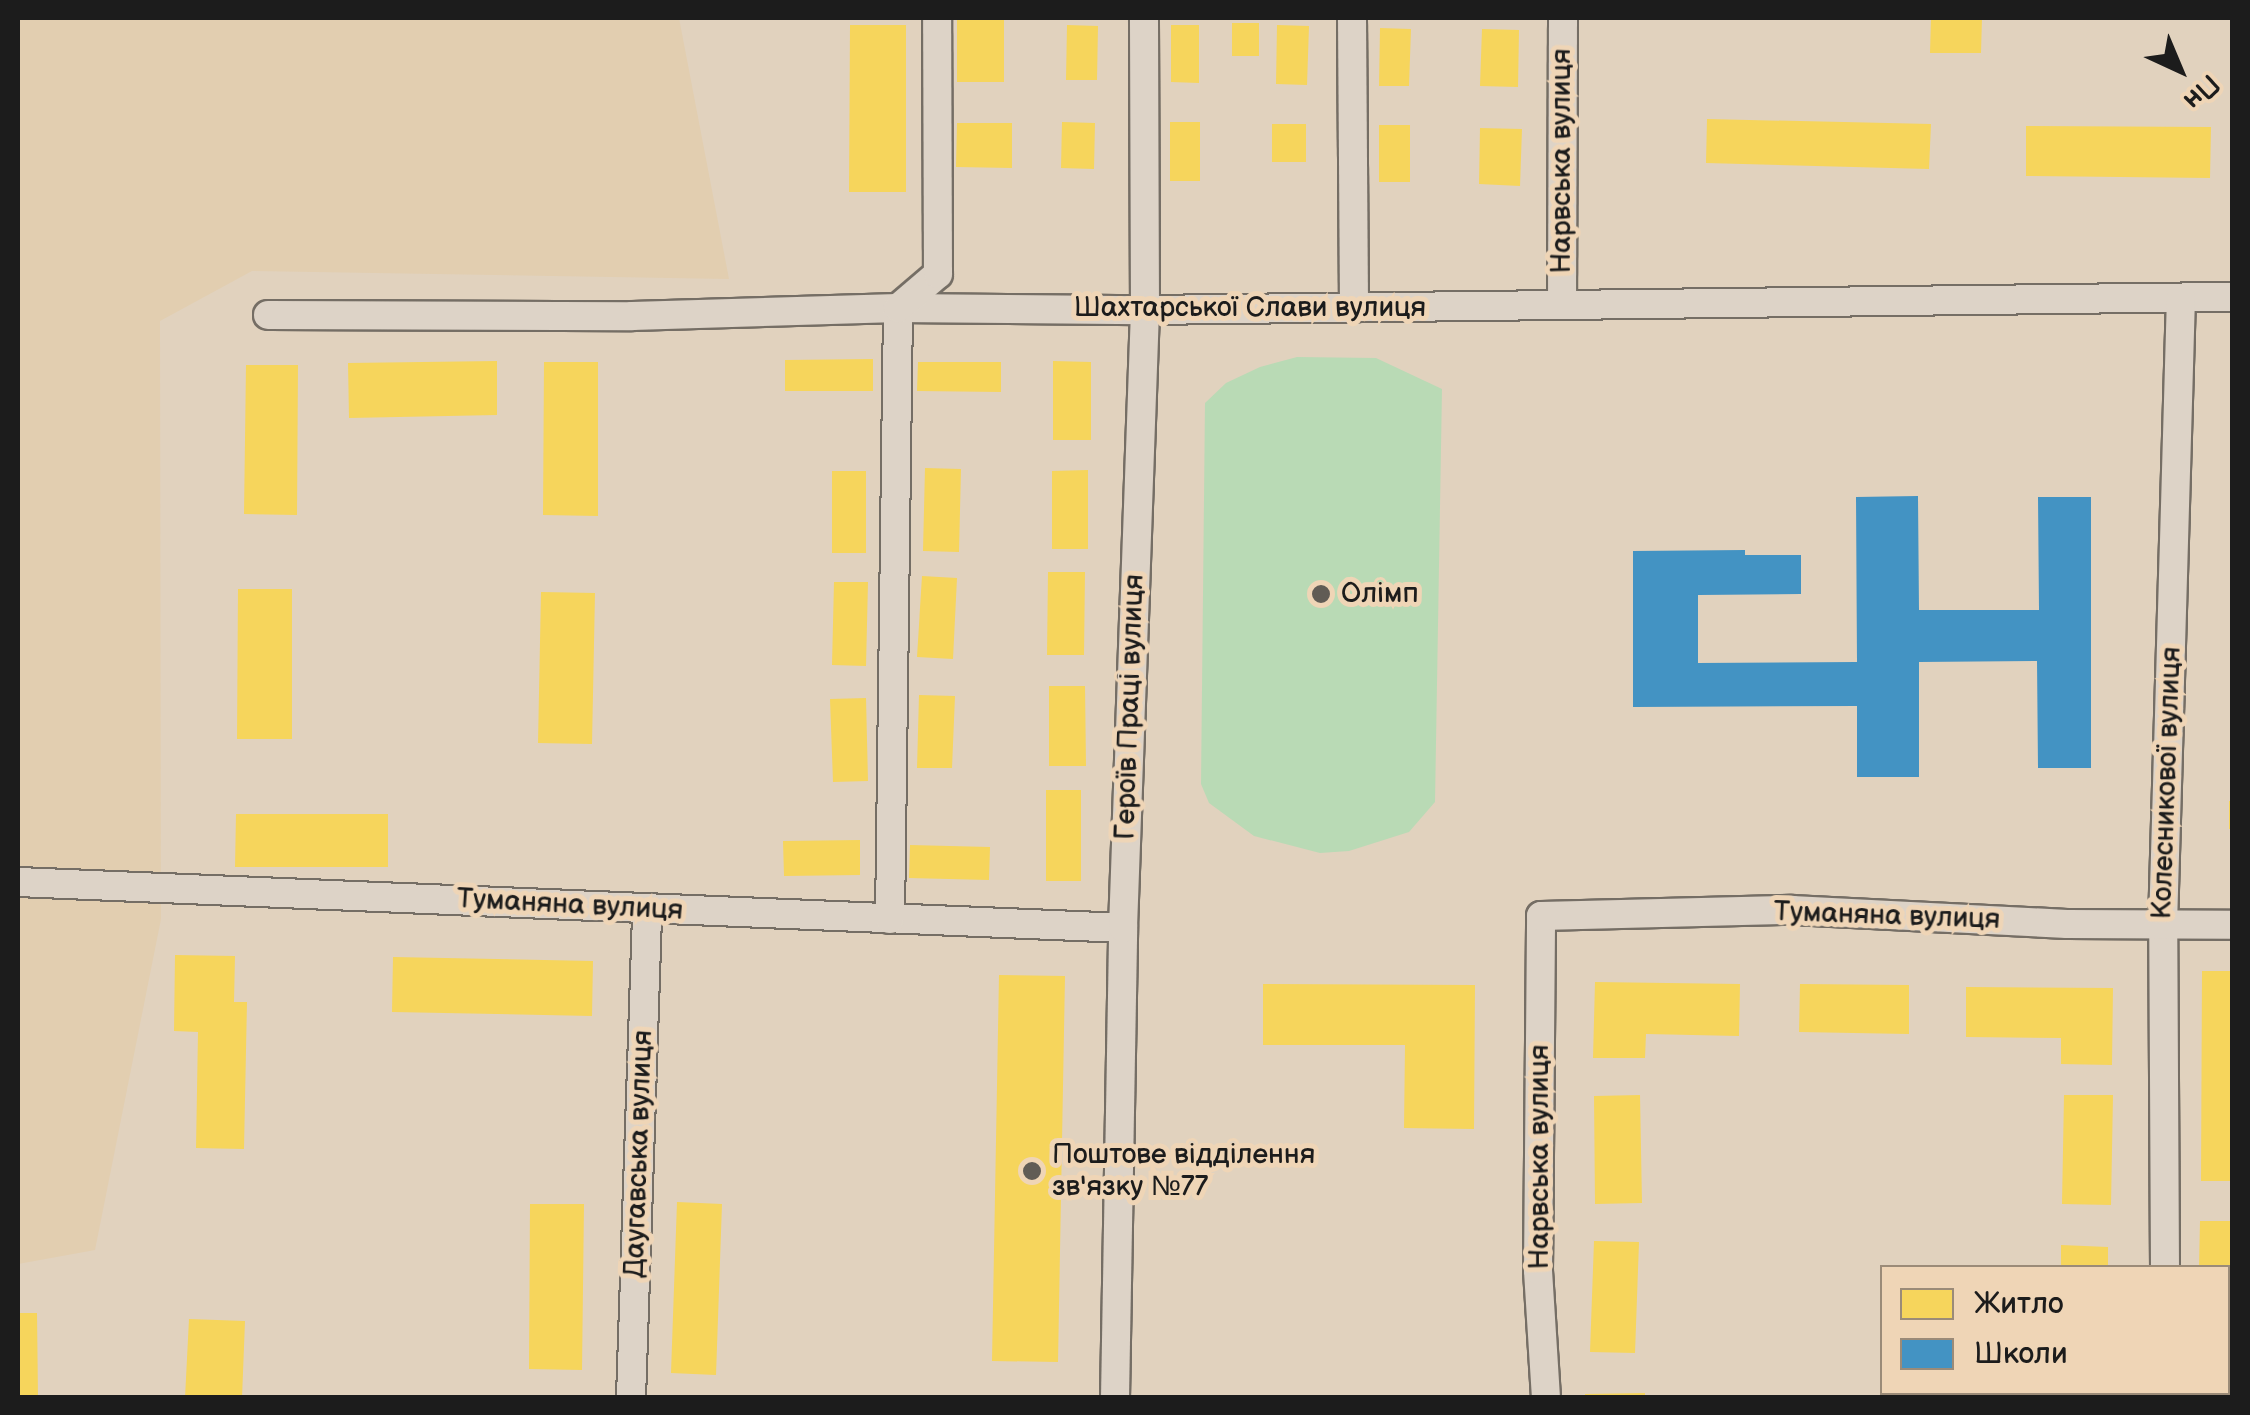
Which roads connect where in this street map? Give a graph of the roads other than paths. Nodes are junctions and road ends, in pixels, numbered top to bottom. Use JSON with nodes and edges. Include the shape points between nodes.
{"nodes":[{"id":1,"x":937,"y":18,"type":"edge"},
{"id":2,"x":1144,"y":18,"type":"edge"},
{"id":3,"x":1352,"y":18,"type":"edge"},
{"id":4,"x":1563,"y":18,"type":"edge"},
{"id":5,"x":2232,"y":297,"type":"edge"},
{"id":6,"x":2182,"y":298,"type":"junction"},
{"id":7,"x":1562,"y":305,"type":"junction"},
{"id":8,"x":898,"y":308,"type":"junction"},
{"id":9,"x":1354,"y":308,"type":"junction"},
{"id":10,"x":1144,"y":310,"type":"junction"},
{"id":11,"x":268,"y":315,"type":"dead end"},
{"id":12,"x":18,"y":882,"type":"edge"},
{"id":13,"x":647,"y":910,"type":"junction"},
{"id":14,"x":1542,"y":916,"type":"joint"},
{"id":15,"x":890,"y":919,"type":"junction"},
{"id":16,"x":2163,"y":924,"type":"junction"},
{"id":17,"x":2232,"y":925,"type":"edge"},
{"id":18,"x":1123,"y":928,"type":"junction"},
{"id":19,"x":2165,"y":1265,"type":"edge"},
{"id":20,"x":631,"y":1398,"type":"edge"},
{"id":21,"x":1114,"y":1398,"type":"edge"},
{"id":22,"x":1546,"y":1398,"type":"edge"}],
"edges":[{"from":1,"to":8,"type":"street","via":[[938,274]]},
{"from":2,"to":10,"type":"street","name":"Героїв Праці вулиця"},
{"from":3,"to":9,"type":"street"},
{"from":4,"to":7,"type":"street","name":"Нарвська вулиця"},
{"from":5,"to":6,"type":"street","name":"Шахтарської Слави вулиця"},
{"from":6,"to":7,"type":"street","name":"Шахтарської Слави вулиця"},
{"from":6,"to":16,"type":"street","name":"Колесникової вулиця"},
{"from":7,"to":9,"type":"street","name":"Шахтарської Слави вулиця"},
{"from":8,"to":10,"type":"street","name":"Шахтарської Слави вулиця"},
{"from":8,"to":11,"type":"street","name":"Шахтарської Слави вулиця","via":[[632,316]]},
{"from":8,"to":15,"type":"street"},
{"from":9,"to":10,"type":"street","name":"Шахтарської Слави вулиця"},
{"from":10,"to":18,"type":"street","name":"Героїв Праці вулиця"},
{"from":12,"to":13,"type":"street","name":"Туманяна вулиця"},
{"from":13,"to":15,"type":"street","name":"Туманяна вулиця"},
{"from":13,"to":20,"type":"street","name":"Даугавська вулиця"},
{"from":14,"to":16,"type":"street","name":"Туманяна вулиця","via":[[1792,910]]},
{"from":14,"to":22,"type":"street","name":"Нарвська вулиця","via":[[1538,1270]]},
{"from":15,"to":18,"type":"street","name":"Туманяна вулиця"},
{"from":16,"to":17,"type":"street","name":"Туманяна вулиця"},
{"from":16,"to":19,"type":"street","name":"Колесникової вулиця"},
{"from":18,"to":21,"type":"street","name":"Героїв Праці вулиця"}]}
